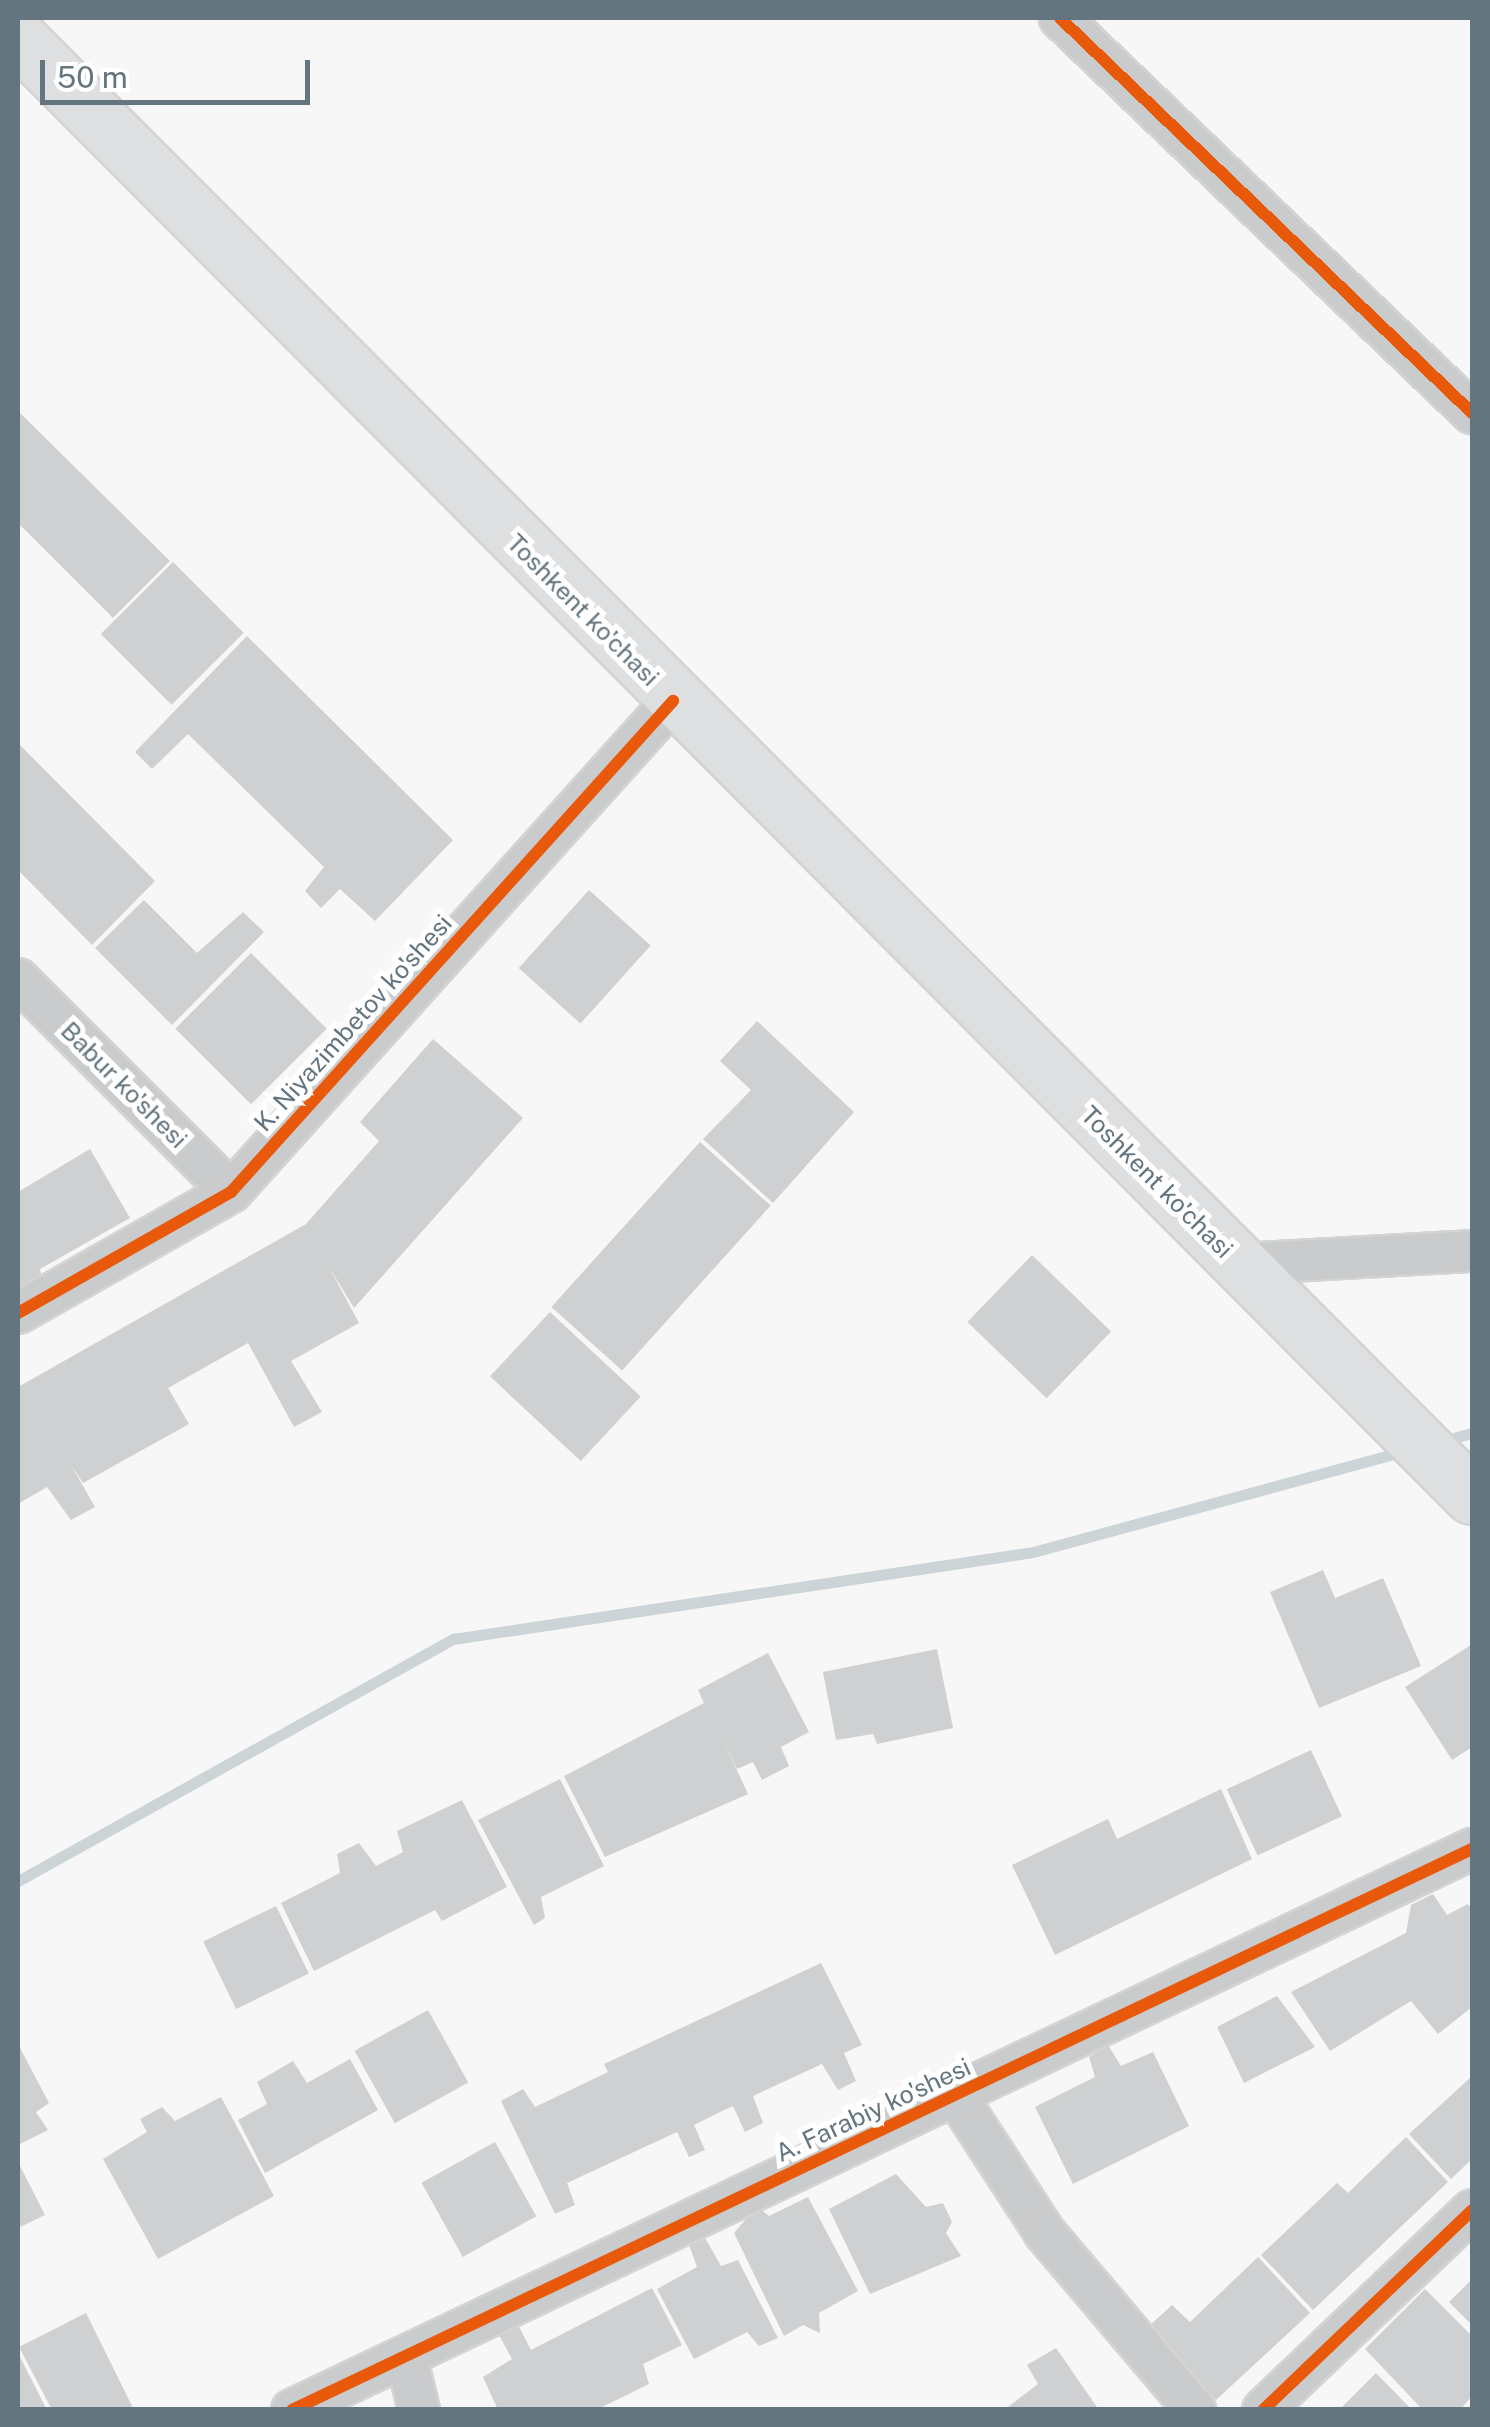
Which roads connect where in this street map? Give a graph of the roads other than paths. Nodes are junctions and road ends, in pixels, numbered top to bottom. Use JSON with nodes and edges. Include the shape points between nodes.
{"nodes":[{"id":1,"x":1060,"y":18,"type":"edge"},
{"id":2,"x":18,"y":38,"type":"edge"},
{"id":3,"x":1472,"y":413,"type":"edge"},
{"id":4,"x":673,"y":702,"type":"junction"},
{"id":5,"x":18,"y":979,"type":"edge"},
{"id":6,"x":230,"y":1192,"type":"junction"},
{"id":7,"x":1472,"y":1251,"type":"edge"},
{"id":8,"x":1239,"y":1264,"type":"junction"},
{"id":9,"x":18,"y":1313,"type":"edge"},
{"id":10,"x":1472,"y":1496,"type":"edge"},
{"id":11,"x":1472,"y":1849,"type":"edge"},
{"id":12,"x":956,"y":2096,"type":"junction"},
{"id":13,"x":1472,"y":2210,"type":"edge"},
{"id":14,"x":406,"y":2356,"type":"junction"},
{"id":15,"x":292,"y":2410,"type":"edge"},
{"id":16,"x":419,"y":2410,"type":"edge"},
{"id":17,"x":1195,"y":2410,"type":"edge"},
{"id":18,"x":1263,"y":2410,"type":"edge"}],
"edges":[{"from":1,"to":3,"type":"street"},
{"from":2,"to":4,"type":"highway","name":"Toshkent ko'chasi"},
{"from":4,"to":6,"type":"street","name":"K. Niyazimbetov ko'shesi"},
{"from":4,"to":8,"type":"highway","name":"Toshkent ko'chasi"},
{"from":5,"to":6,"type":"street","name":"Babur ko'shesi"},
{"from":6,"to":9,"type":"street","name":"K. Niyazimbetov ko'shesi"},
{"from":7,"to":8,"type":"street"},
{"from":8,"to":10,"type":"highway","name":"Toshkent ko'chasi"},
{"from":11,"to":12,"type":"street","name":"A. Farabiy ko'shesi"},
{"from":12,"to":14,"type":"street","name":"A. Farabiy ko'shesi"},
{"from":12,"to":17,"type":"street","via":[[1045,2233]]},
{"from":13,"to":18,"type":"street"},
{"from":14,"to":15,"type":"street","name":"A. Farabiy ko'shesi"},
{"from":14,"to":16,"type":"street"}]}
